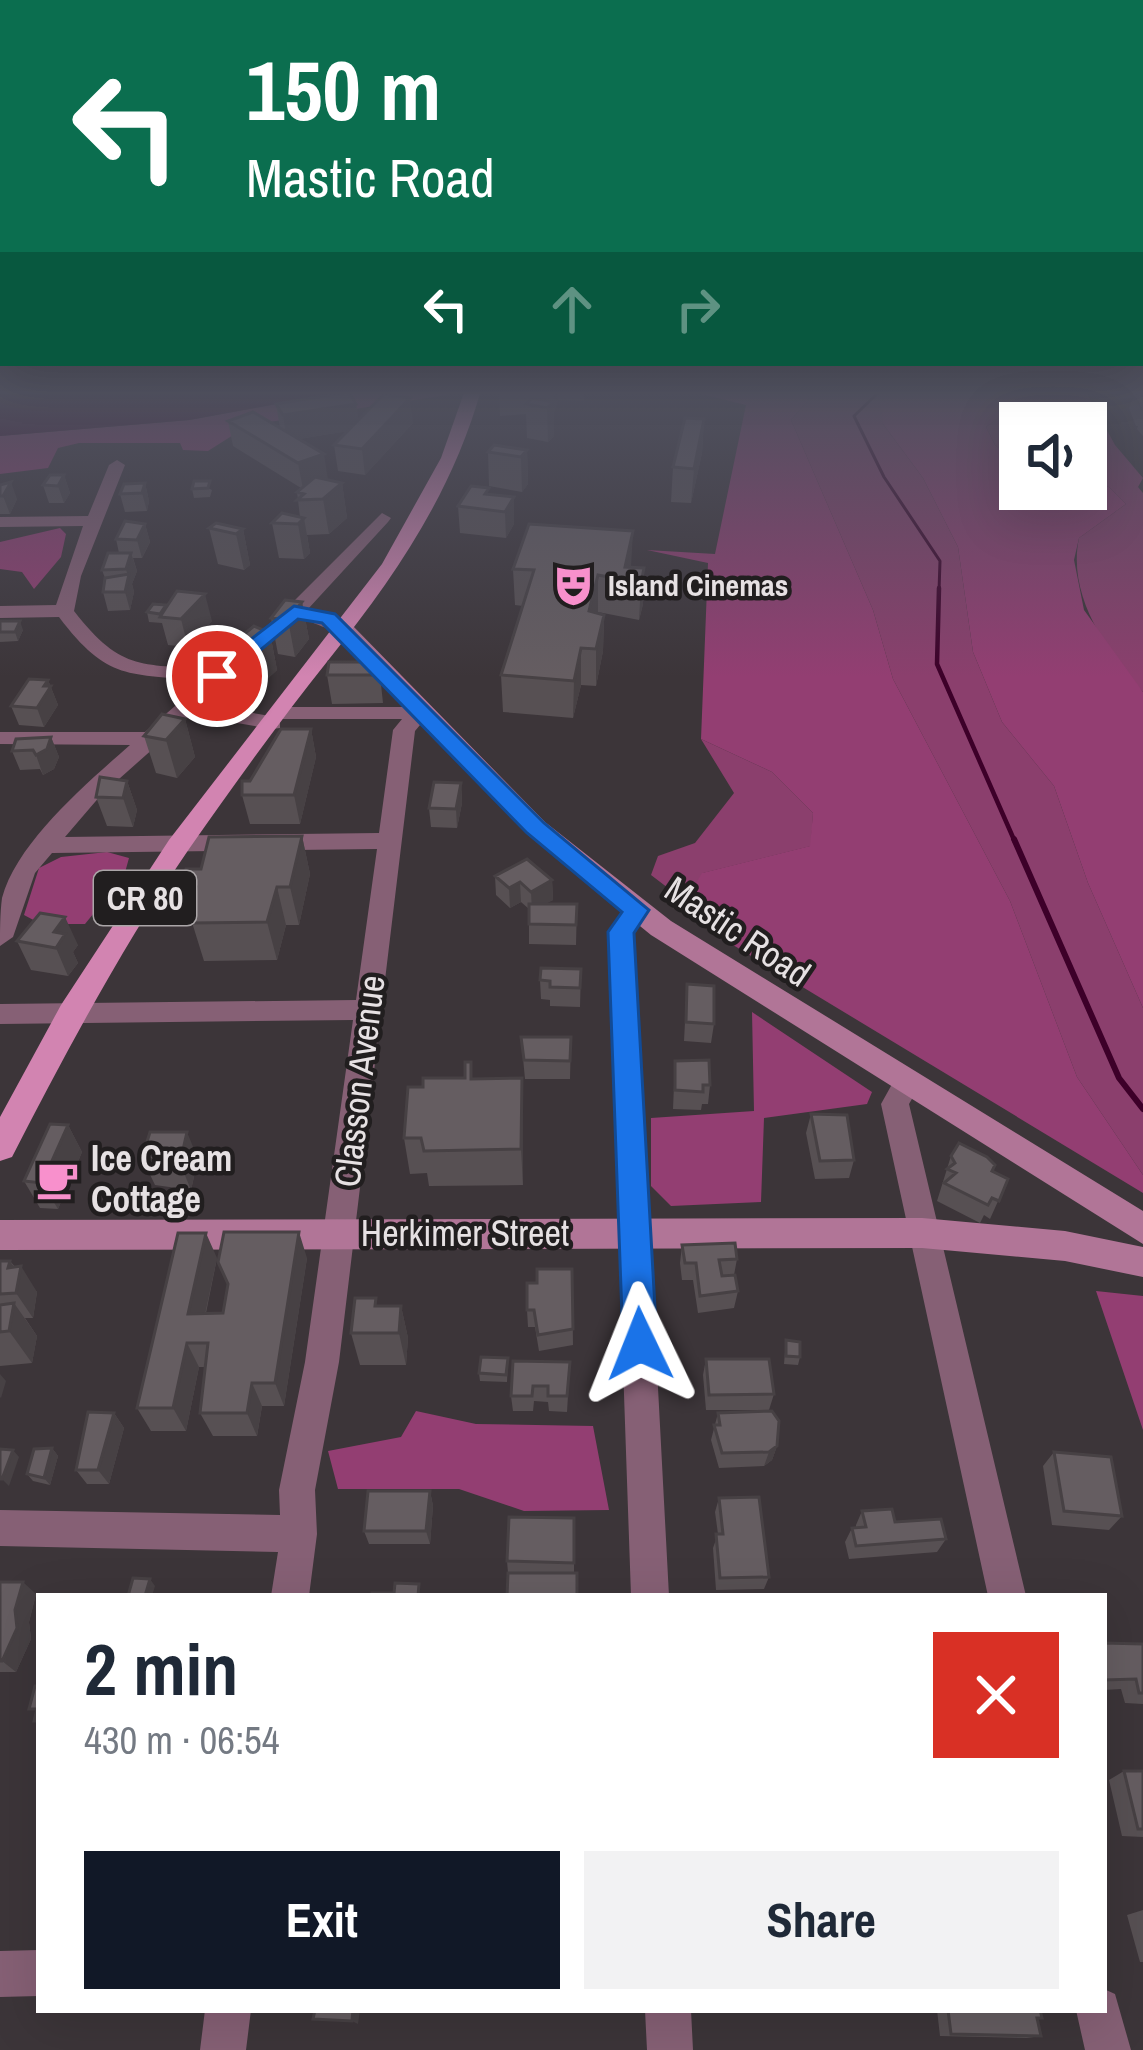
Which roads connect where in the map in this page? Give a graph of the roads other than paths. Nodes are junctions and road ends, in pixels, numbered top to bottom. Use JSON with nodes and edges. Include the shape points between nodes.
{"nodes":[{"id":1,"x":108,"y":486,"type":"edge"},
{"id":2,"x":439,"y":486,"type":"edge"},
{"id":3,"x":382,"y":518,"type":"dead end"},
{"id":4,"x":94,"y":520,"type":"junction"},
{"id":5,"x":0,"y":522,"type":"edge"},
{"id":6,"x":64,"y":611,"type":"junction"},
{"id":7,"x":0,"y":612,"type":"edge"},
{"id":8,"x":294,"y":612,"type":"junction"},
{"id":9,"x":344,"y":630,"type":"junction"},
{"id":10,"x":217,"y":676,"type":"junction"},
{"id":11,"x":183,"y":707,"type":"junction"},
{"id":12,"x":419,"y":713,"type":"junction"},
{"id":13,"x":275,"y":718,"type":"junction"},
{"id":14,"x":0,"y":738,"type":"edge"},
{"id":15,"x":148,"y":739,"type":"junction"},
{"id":16,"x":390,"y":841,"type":"junction"},
{"id":17,"x":46,"y":844,"type":"junction"},
{"id":18,"x":178,"y":846,"type":"junction"},
{"id":19,"x":12,"y":871,"type":"edge"},
{"id":20,"x":636,"y":910,"type":"junction"},
{"id":21,"x":0,"y":937,"type":"edge"},
{"id":22,"x":369,"y":1010,"type":"junction"},
{"id":23,"x":72,"y":1013,"type":"junction"},
{"id":24,"x":0,"y":1015,"type":"edge"},
{"id":25,"x":906,"y":1085,"type":"junction"},
{"id":26,"x":0,"y":1148,"type":"edge"},
{"id":27,"x":1143,"y":1229,"type":"edge"},
{"id":28,"x":635,"y":1232,"type":"junction"},
{"id":29,"x":340,"y":1233,"type":"junction"},
{"id":30,"x":922,"y":1233,"type":"junction"},
{"id":31,"x":0,"y":1235,"type":"edge"},
{"id":32,"x":1143,"y":1262,"type":"edge"},
{"id":33,"x":0,"y":1528,"type":"edge"},
{"id":34,"x":299,"y":1534,"type":"junction"},
{"id":35,"x":290,"y":1593,"type":"edge"},
{"id":36,"x":650,"y":1593,"type":"edge"},
{"id":37,"x":1006,"y":1593,"type":"edge"},
{"id":38,"x":36,"y":1973,"type":"edge"},
{"id":39,"x":0,"y":1974,"type":"edge"},
{"id":40,"x":228,"y":2013,"type":"edge"},
{"id":41,"x":668,"y":2013,"type":"edge"},
{"id":42,"x":1100,"y":2013,"type":"edge"},
{"id":43,"x":223,"y":2050,"type":"edge"},
{"id":44,"x":670,"y":2050,"type":"edge"},
{"id":45,"x":1108,"y":2050,"type":"edge"}],
"edges":[{"from":1,"to":4,"type":"street"},
{"from":2,"to":9,"type":"main road","number":"CR 80"},
{"from":3,"to":8,"type":"street"},
{"from":4,"to":5,"type":"street"},
{"from":4,"to":6,"type":"street"},
{"from":6,"to":7,"type":"street"},
{"from":6,"to":10,"type":"street","via":[[106,663]]},
{"from":8,"to":9,"type":"street"},
{"from":8,"to":10,"type":"street"},
{"from":9,"to":12,"type":"main road","name":"Mastic Road"},
{"from":9,"to":13,"type":"main road","number":"CR 80"},
{"from":10,"to":11,"type":"street"},
{"from":11,"to":13,"type":"street"},
{"from":11,"to":15,"type":"street"},
{"from":12,"to":13,"type":"street"},
{"from":12,"to":16,"type":"street","name":"Classon Avenue","via":[[404,730]]},
{"from":12,"to":20,"type":"main road","name":"Mastic Road","via":[[536,828]]},
{"from":13,"to":18,"type":"main road","number":"CR 80"},
{"from":14,"to":15,"type":"street"},
{"from":15,"to":17,"type":"street"},
{"from":16,"to":18,"type":"street"},
{"from":16,"to":22,"type":"street","name":"Classon Avenue"},
{"from":17,"to":18,"type":"street"},
{"from":17,"to":19,"type":"street"},
{"from":18,"to":23,"type":"main road","number":"CR 80"},
{"from":19,"to":21,"type":"street"},
{"from":20,"to":25,"type":"main road","name":"Mastic Road"},
{"from":20,"to":28,"type":"street","via":[[621,932]]},
{"from":22,"to":23,"type":"street"},
{"from":22,"to":29,"type":"street","name":"Classon Avenue"},
{"from":23,"to":24,"type":"street"},
{"from":23,"to":26,"type":"main road","number":"CR 80"},
{"from":25,"to":27,"type":"main road","name":"Mastic Road"},
{"from":25,"to":30,"type":"street","via":[[895,1103]]},
{"from":28,"to":29,"type":"main road","name":"Herkimer Street"},
{"from":28,"to":30,"type":"main road","name":"Herkimer Street"},
{"from":28,"to":36,"type":"street"},
{"from":29,"to":31,"type":"main road","name":"Herkimer Street"},
{"from":29,"to":34,"type":"street","name":"Classon Avenue","via":[[297,1490]]},
{"from":30,"to":32,"type":"main road","name":"Herkimer Street"},
{"from":30,"to":37,"type":"street"},
{"from":33,"to":34,"type":"street"},
{"from":34,"to":35,"type":"street","name":"Classon Avenue"},
{"from":38,"to":39,"type":"street"},
{"from":40,"to":43,"type":"street"},
{"from":41,"to":44,"type":"street"},
{"from":42,"to":45,"type":"street"}]}
